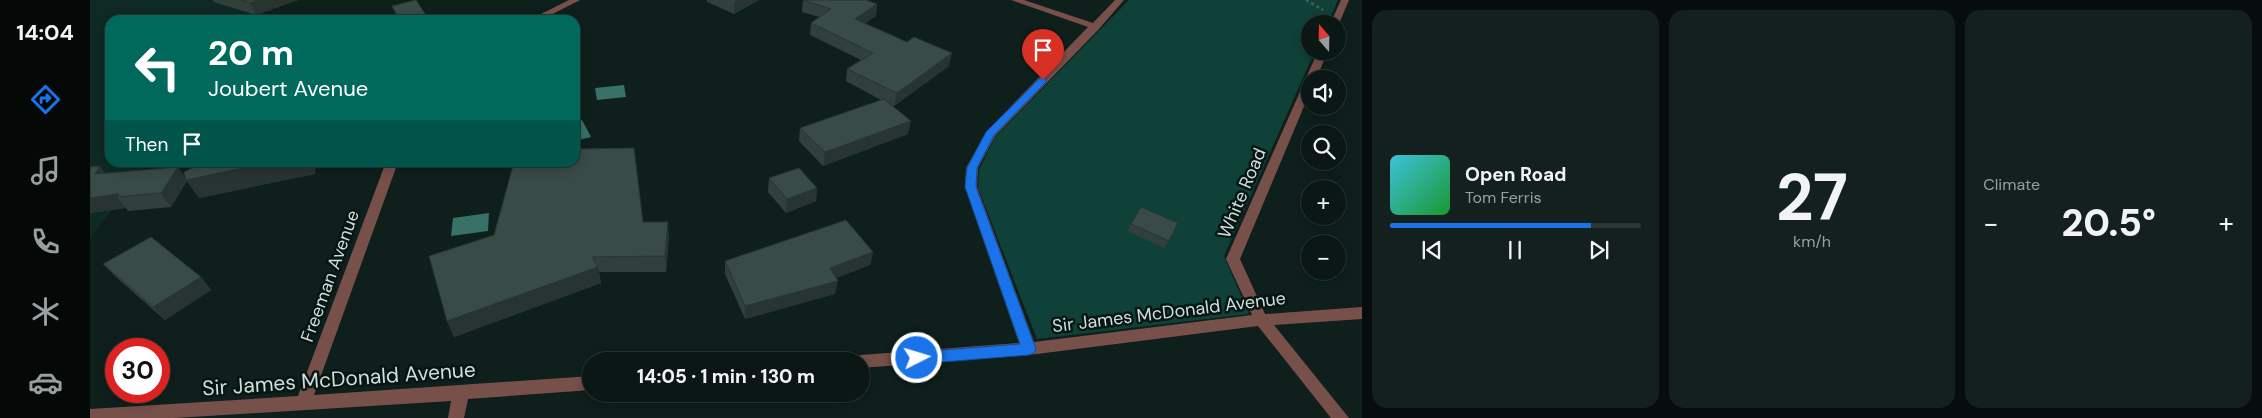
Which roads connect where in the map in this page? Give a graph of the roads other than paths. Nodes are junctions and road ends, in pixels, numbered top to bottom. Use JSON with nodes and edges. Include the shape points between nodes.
{"nodes":[{"id":1,"x":576,"y":0,"type":"edge"},
{"id":2,"x":1015,"y":0,"type":"edge"},
{"id":3,"x":1120,"y":0,"type":"edge"},
{"id":4,"x":1345,"y":0,"type":"edge"},
{"id":5,"x":544,"y":15,"type":"edge"},
{"id":6,"x":1338,"y":15,"type":"edge"},
{"id":7,"x":1096,"y":27,"type":"junction"},
{"id":8,"x":1301,"y":101,"type":"edge"},
{"id":9,"x":390,"y":167,"type":"edge"},
{"id":10,"x":1362,"y":314,"type":"edge"},
{"id":11,"x":1261,"y":320,"type":"junction"},
{"id":12,"x":1029,"y":349,"type":"junction"},
{"id":13,"x":870,"y":361,"type":"edge"},
{"id":14,"x":582,"y":384,"type":"edge"},
{"id":15,"x":461,"y":393,"type":"junction"},
{"id":16,"x":303,"y":403,"type":"junction"},
{"id":17,"x":90,"y":416,"type":"edge"},
{"id":18,"x":456,"y":418,"type":"edge"},
{"id":19,"x":1341,"y":418,"type":"edge"}],
"edges":[{"from":1,"to":5,"type":"street"},
{"from":2,"to":7,"type":"street"},
{"from":3,"to":7,"type":"street"},
{"from":4,"to":6,"type":"street"},
{"from":7,"to":12,"type":"street","via":[[990,134],[972,168],[971,187]]},
{"from":8,"to":11,"type":"street","name":"White Road","via":[[1233,259]]},
{"from":9,"to":16,"type":"street","name":"Freeman Avenue"},
{"from":10,"to":11,"type":"street","name":"Sir James McDonald Avenue"},
{"from":11,"to":12,"type":"street","name":"Sir James McDonald Avenue"},
{"from":11,"to":19,"type":"street","name":"White Road"},
{"from":12,"to":13,"type":"street","name":"Sir James McDonald Avenue"},
{"from":14,"to":15,"type":"street","name":"Sir James McDonald Avenue"},
{"from":15,"to":16,"type":"street","name":"Sir James McDonald Avenue"},
{"from":15,"to":18,"type":"street"},
{"from":16,"to":17,"type":"street","name":"Sir James McDonald Avenue"}]}
